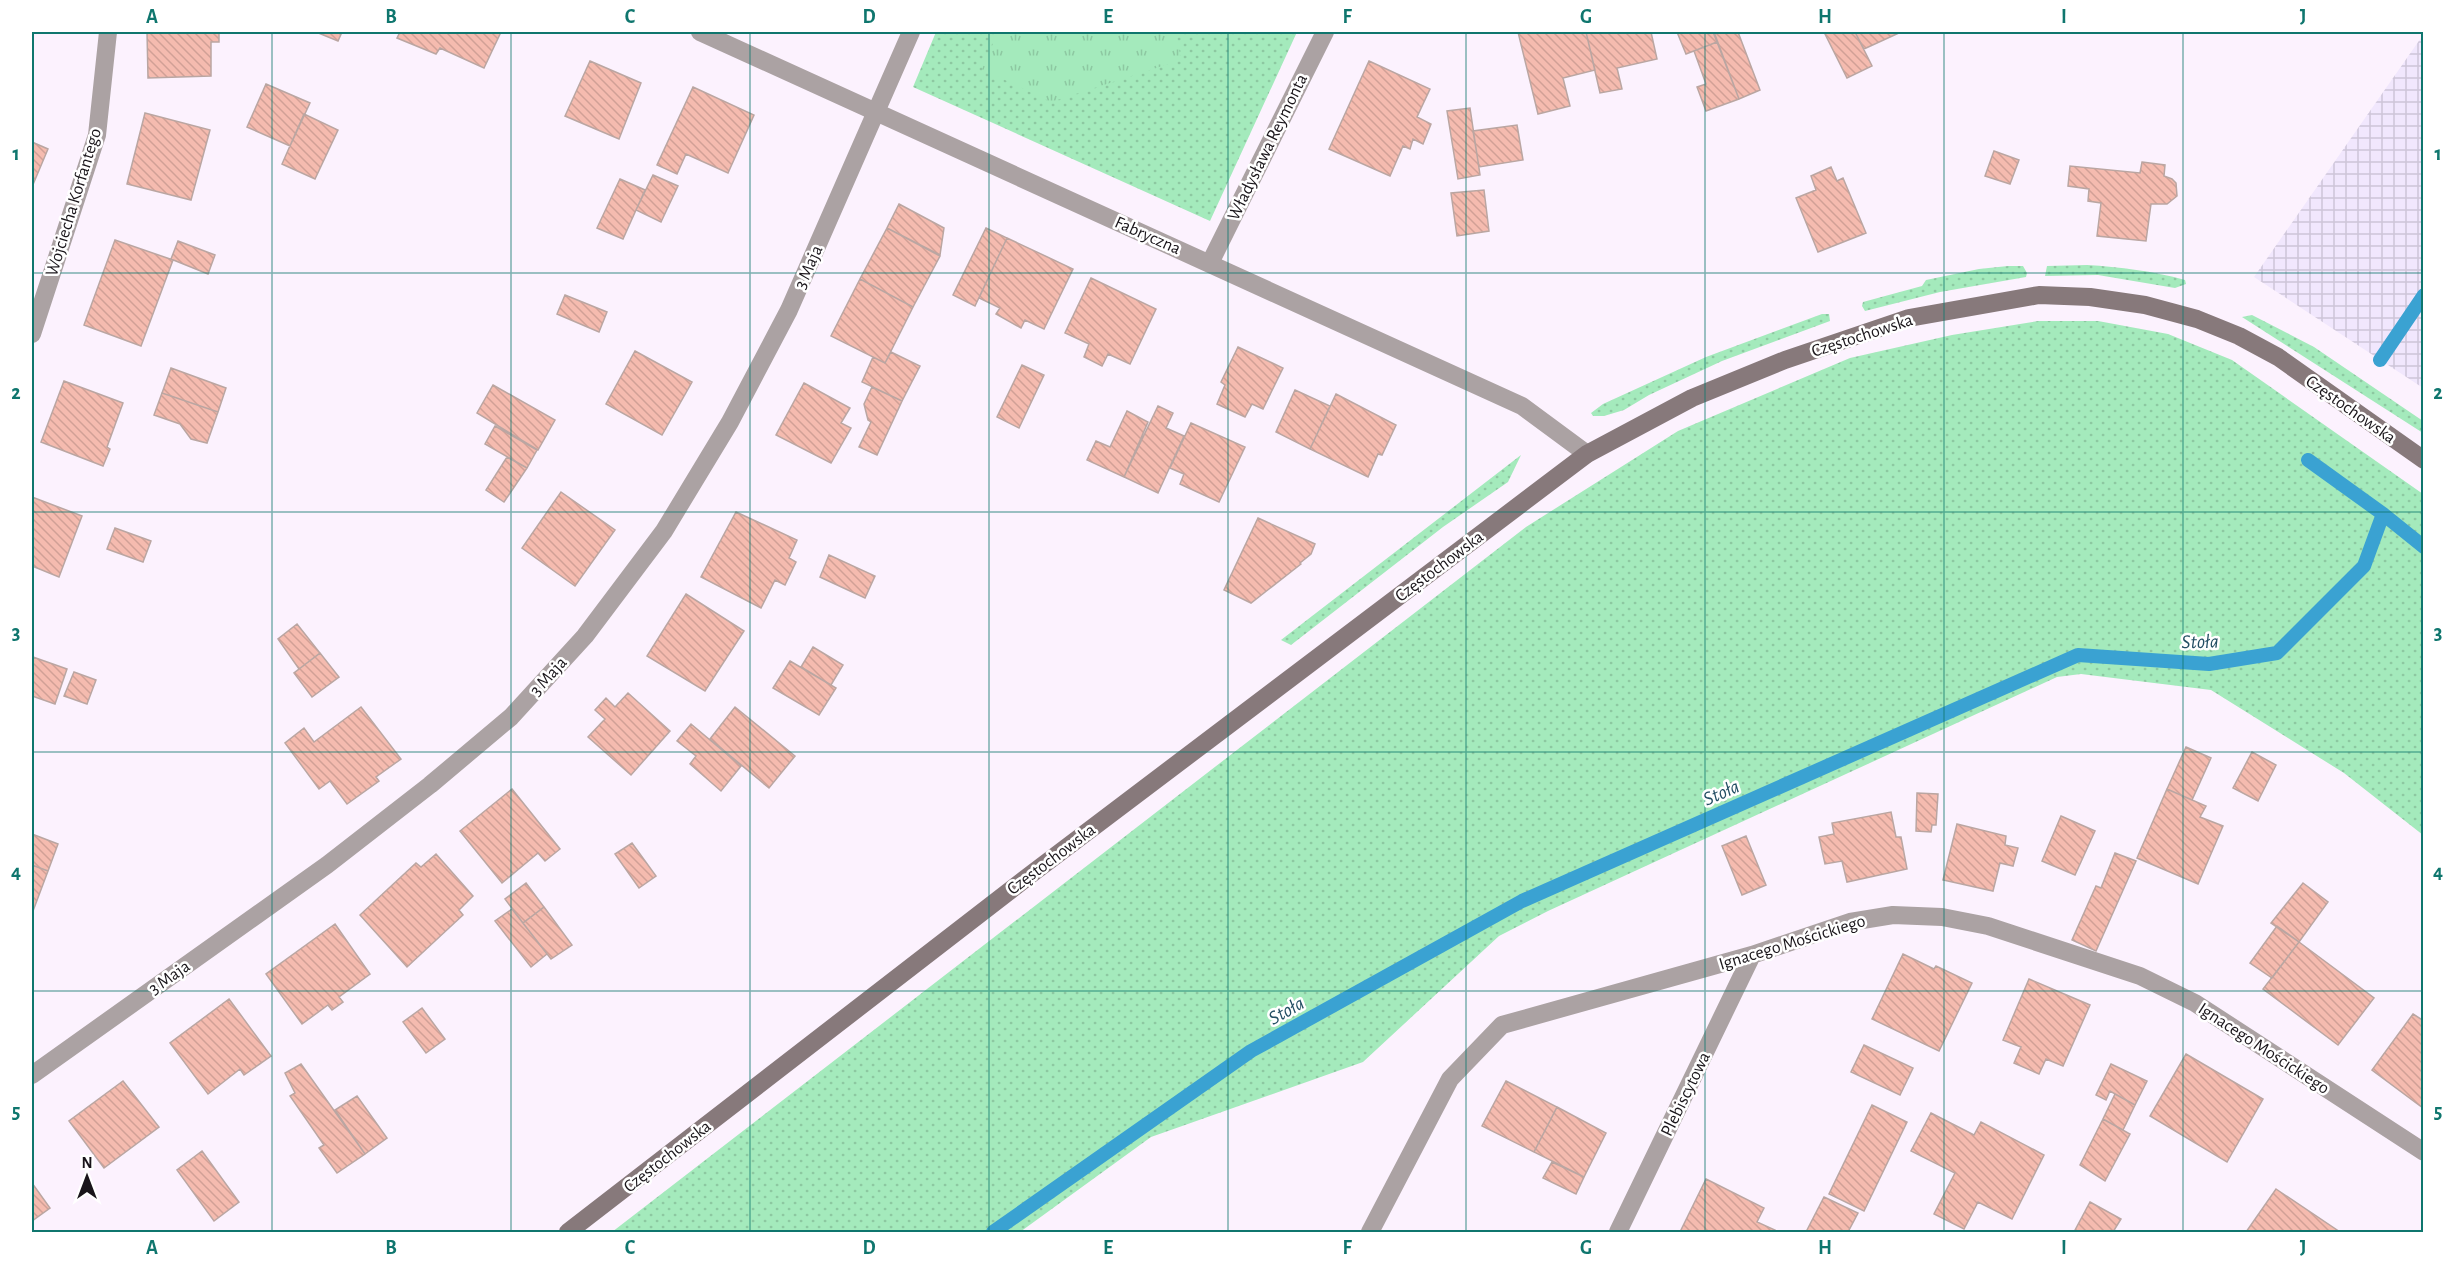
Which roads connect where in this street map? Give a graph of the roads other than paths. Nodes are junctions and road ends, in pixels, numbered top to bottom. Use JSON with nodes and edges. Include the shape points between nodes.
{"nodes":[{"id":1,"x":108,"y":32,"type":"edge"},
{"id":2,"x":700,"y":32,"type":"edge"},
{"id":3,"x":911,"y":32,"type":"edge"},
{"id":4,"x":1325,"y":32,"type":"edge"},
{"id":5,"x":877,"y":114,"type":"junction"},
{"id":6,"x":1210,"y":263,"type":"junction"},
{"id":7,"x":32,"y":334,"type":"edge"},
{"id":8,"x":1587,"y":454,"type":"junction"},
{"id":9,"x":2424,"y":460,"type":"edge"},
{"id":10,"x":1752,"y":955,"type":"junction"},
{"id":11,"x":32,"y":1075,"type":"edge"},
{"id":12,"x":2424,"y":1152,"type":"edge"},
{"id":13,"x":568,"y":1233,"type":"edge"},
{"id":14,"x":1370,"y":1233,"type":"edge"},
{"id":15,"x":1618,"y":1233,"type":"edge"}],
"edges":[{"from":1,"to":7,"type":"street","name":"Wojciecha Korfantego","via":[[97,135]]},
{"from":2,"to":5,"type":"street","name":"Fabryczna"},
{"from":3,"to":5,"type":"street","name":"3 Maja"},
{"from":4,"to":6,"type":"street","name":"Władysława Reymonta"},
{"from":5,"to":6,"type":"street","name":"Fabryczna"},
{"from":5,"to":11,"type":"street","name":"3 Maja","via":[[789,310],[730,423],[663,531],[585,636],[511,717],[430,785],[327,865]]},
{"from":6,"to":8,"type":"street","name":"Fabryczna","via":[[1522,406]]},
{"from":8,"to":9,"type":"street","name":"Częstochowska","via":[[1692,398],[1827,346],[1910,318],[2039,295],[2145,305],[2239,336],[2278,357]]},
{"from":8,"to":13,"type":"street","name":"Częstochowska","via":[[1034,872]]},
{"from":10,"to":12,"type":"street","name":"Ignacego Mościckiego","via":[[1850,922],[1893,915],[1942,917],[1988,926],[2140,976],[2195,1003]]},
{"from":10,"to":14,"type":"street","name":"Ignacego Mościckiego","via":[[1502,1025],[1450,1079]]},
{"from":10,"to":15,"type":"street","name":"Plebiscytowa"}]}
